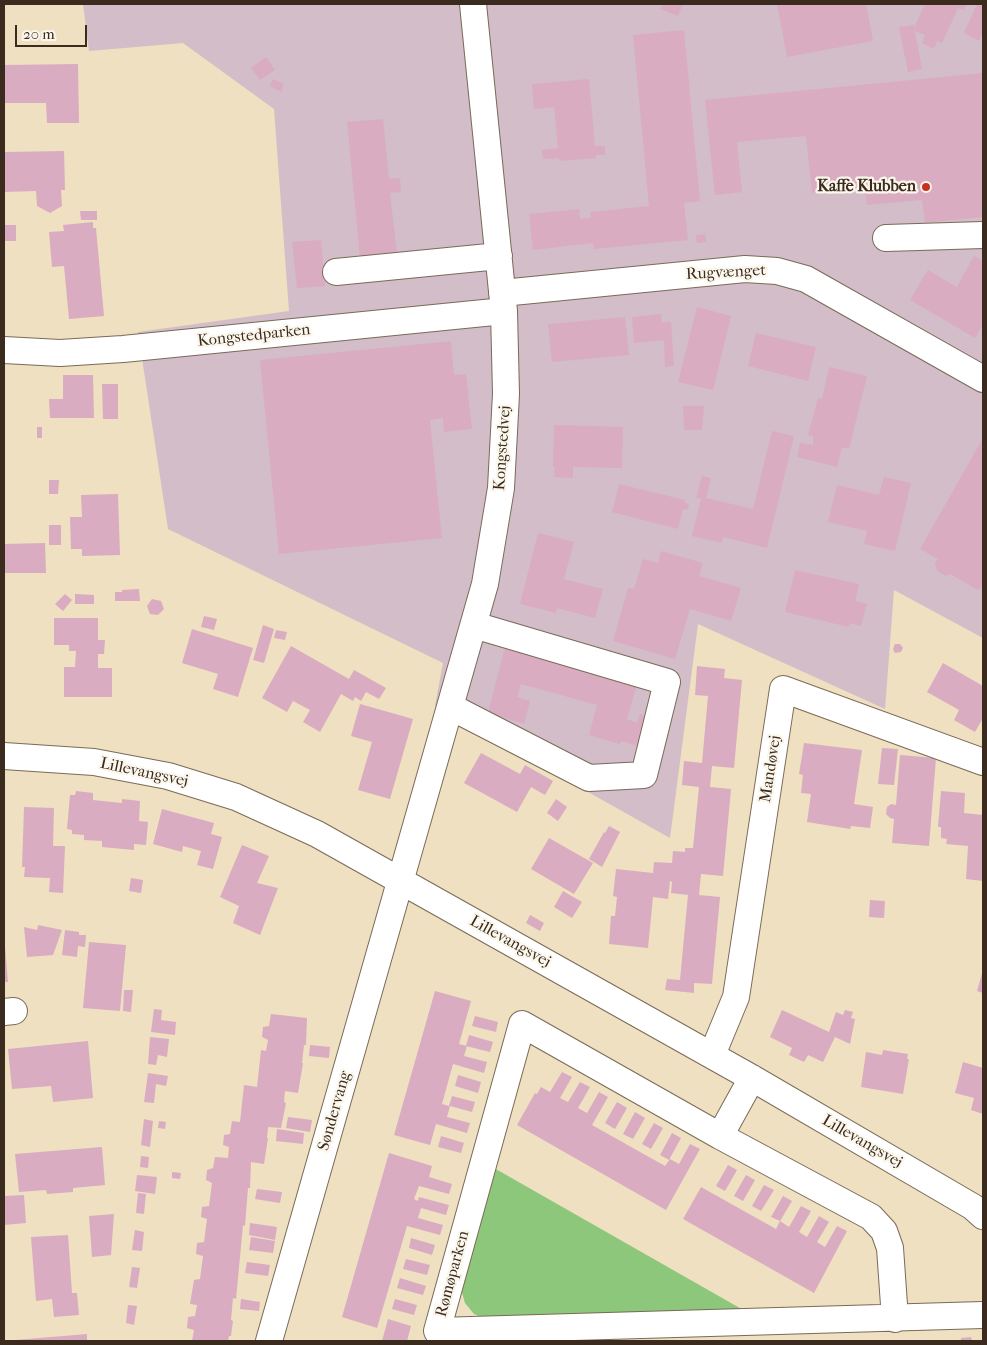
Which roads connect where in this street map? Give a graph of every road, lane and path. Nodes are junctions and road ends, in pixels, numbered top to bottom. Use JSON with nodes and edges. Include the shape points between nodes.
{"nodes":[{"id":1,"x":472,"y":4,"type":"edge"},
{"id":2,"x":983,"y":235,"type":"edge"},
{"id":3,"x":886,"y":238,"type":"dead end"},
{"id":4,"x":499,"y":256,"type":"junction"},
{"id":5,"x":336,"y":272,"type":"dead end"},
{"id":6,"x":503,"y":302,"type":"junction"},
{"id":7,"x":4,"y":350,"type":"edge"},
{"id":8,"x":983,"y":379,"type":"edge"},
{"id":9,"x":474,"y":625,"type":"junction"},
{"id":10,"x":451,"y":707,"type":"junction"},
{"id":11,"x":4,"y":756,"type":"edge"},
{"id":12,"x":983,"y":762,"type":"edge"},
{"id":13,"x":402,"y":881,"type":"junction"},
{"id":14,"x":712,"y":1055,"type":"junction"},
{"id":15,"x":752,"y":1078,"type":"junction"},
{"id":16,"x":720,"y":1136,"type":"junction"},
{"id":17,"x":983,"y":1216,"type":"edge"},
{"id":18,"x":983,"y":1315,"type":"edge"},
{"id":19,"x":895,"y":1319,"type":"junction"},
{"id":20,"x":269,"y":1341,"type":"edge"}],
"edges":[{"from":1,"to":4,"type":"street","name":"Kongstedvej"},
{"from":2,"to":3,"type":"street"},
{"from":4,"to":5,"type":"street"},
{"from":4,"to":6,"type":"street","name":"Kongstedvej"},
{"from":6,"to":7,"type":"street","name":"Kongstedparken","via":[[123,349],[60,353]]},
{"from":6,"to":8,"type":"street","name":"Rugvænget","via":[[745,269],[777,271],[806,279]]},
{"from":6,"to":9,"type":"street","name":"Kongstedvej","via":[[506,394],[501,488],[485,584]]},
{"from":9,"to":10,"type":"street","name":"Kongstedvej"},
{"from":9,"to":10,"type":"street","via":[[666,682],[644,775],[588,778]]},
{"from":10,"to":13,"type":"street","name":"Kongstedvej"},
{"from":11,"to":13,"type":"street","name":"Lillevangsvej","via":[[94,762],[168,776],[236,797],[317,834]]},
{"from":12,"to":14,"type":"street","name":"Mandøvej","via":[[783,689],[736,997]]},
{"from":13,"to":14,"type":"street","name":"Lillevangsvej"},
{"from":13,"to":20,"type":"street","name":"Søndervang"},
{"from":14,"to":15,"type":"street","name":"Lillevangsvej"},
{"from":15,"to":16,"type":"street"},
{"from":15,"to":17,"type":"street","name":"Lillevangsvej","via":[[973,1207]]},
{"from":16,"to":19,"type":"street","name":"Rømøparken","via":[[871,1217],[884,1232],[890,1248]]},
{"from":16,"to":19,"type":"street","name":"Rømøparken","via":[[522,1024],[437,1331]]},
{"from":18,"to":19,"type":"street","name":"Rømøparken"}]}
